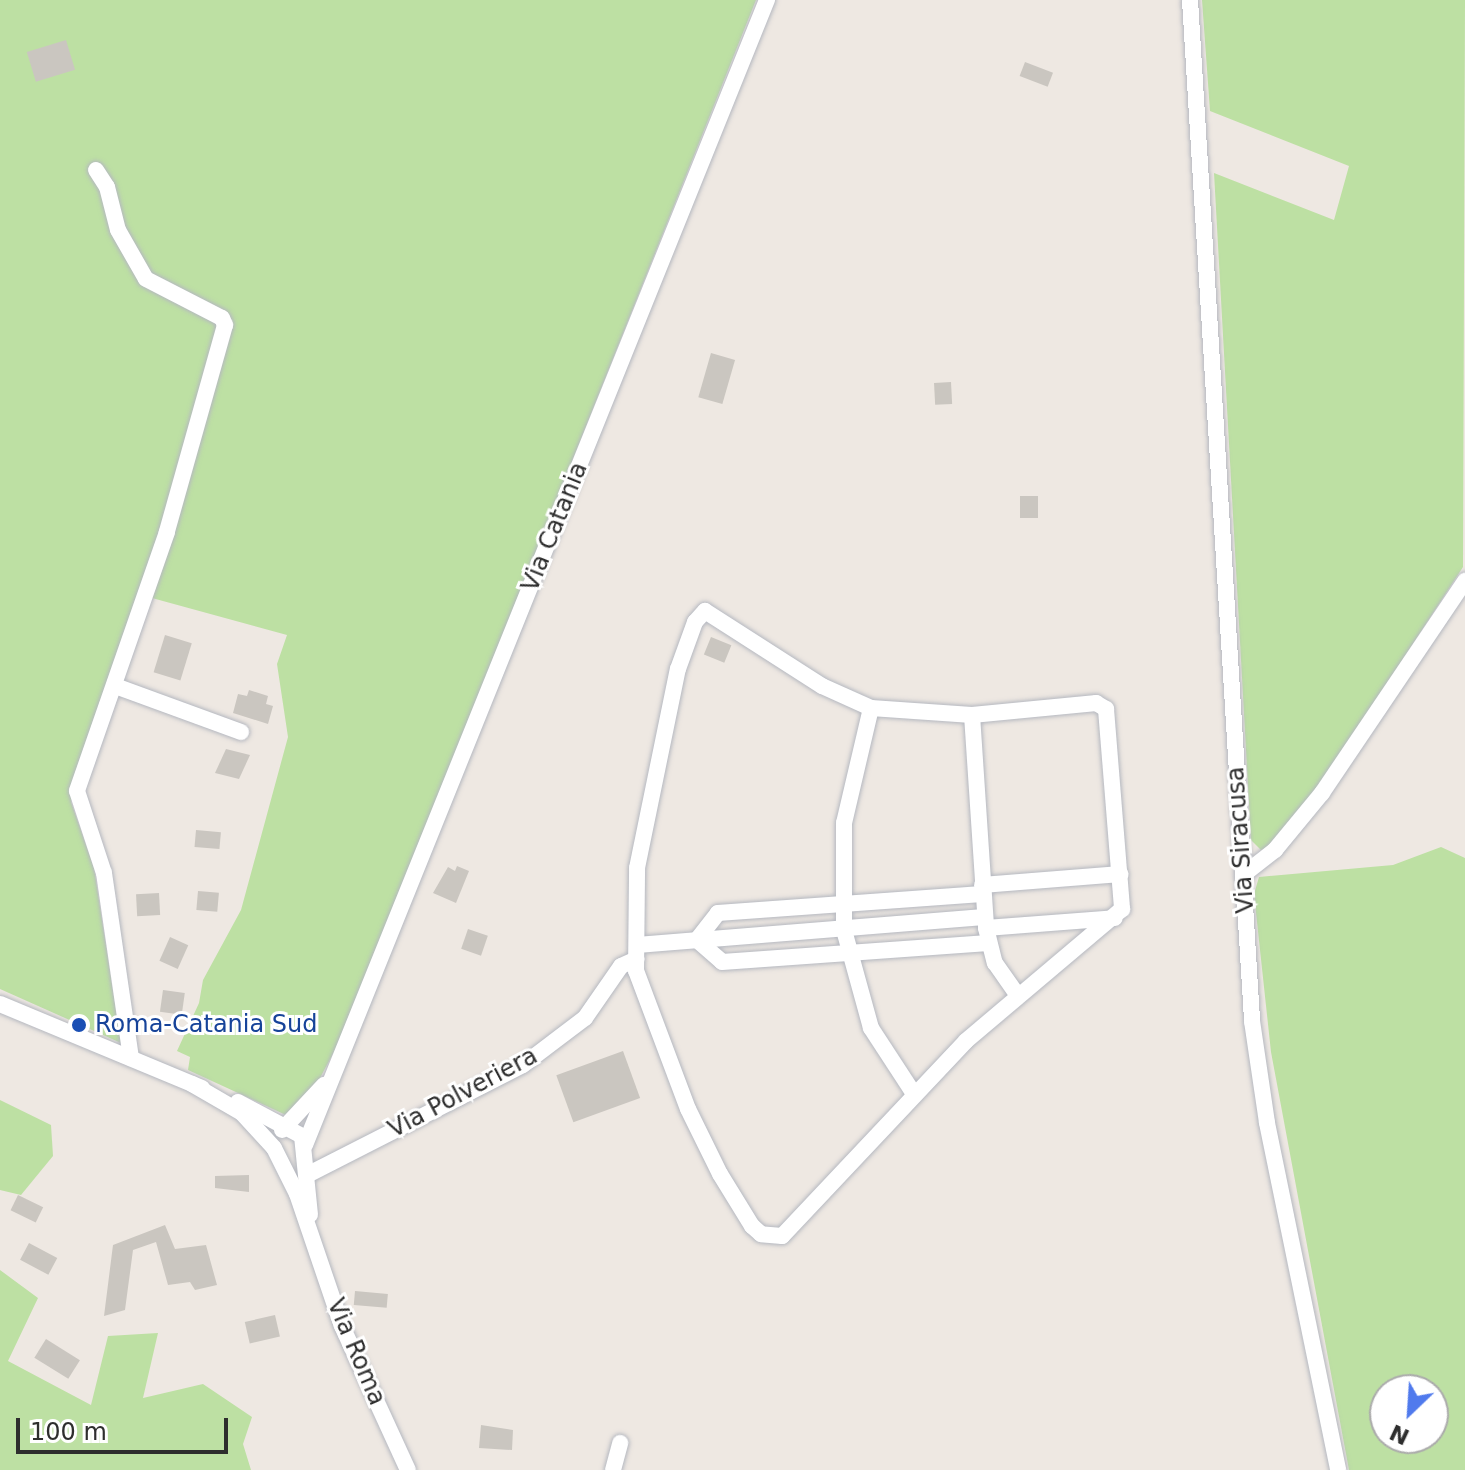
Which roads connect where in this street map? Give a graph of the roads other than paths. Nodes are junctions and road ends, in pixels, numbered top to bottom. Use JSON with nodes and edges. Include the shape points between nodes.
{"nodes":[{"id":1,"x":767,"y":0,"type":"edge"},
{"id":2,"x":1190,"y":0,"type":"edge"},
{"id":3,"x":96,"y":170,"type":"dead end"},
{"id":4,"x":1465,"y":581,"type":"edge"},
{"id":5,"x":118,"y":687,"type":"junction"},
{"id":6,"x":871,"y":708,"type":"junction"},
{"id":7,"x":972,"y":715,"type":"junction"},
{"id":8,"x":241,"y":732,"type":"dead end"},
{"id":9,"x":1121,"y":874,"type":"junction"},
{"id":10,"x":1243,"y":875,"type":"junction"},
{"id":11,"x":982,"y":889,"type":"junction"},
{"id":12,"x":842,"y":904,"type":"junction"},
{"id":13,"x":1115,"y":918,"type":"junction"},
{"id":14,"x":986,"y":929,"type":"junction"},
{"id":15,"x":844,"y":930,"type":"junction"},
{"id":16,"x":697,"y":940,"type":"junction"},
{"id":17,"x":637,"y":952,"type":"junction"},
{"id":18,"x":849,"y":952,"type":"junction"},
{"id":19,"x":1017,"y":995,"type":"junction"},
{"id":20,"x":0,"y":1004,"type":"edge"},
{"id":21,"x":345,"y":1054,"type":"junction"},
{"id":22,"x":131,"y":1058,"type":"junction"},
{"id":23,"x":192,"y":1084,"type":"junction"},
{"id":24,"x":914,"y":1094,"type":"junction"},
{"id":25,"x":288,"y":1129,"type":"junction"},
{"id":26,"x":305,"y":1147,"type":"junction"},
{"id":27,"x":275,"y":1150,"type":"junction"},
{"id":28,"x":307,"y":1175,"type":"junction"},
{"id":29,"x":311,"y":1232,"type":"junction"},
{"id":30,"x":620,"y":1443,"type":"dead end"},
{"id":31,"x":408,"y":1470,"type":"edge"},
{"id":32,"x":613,"y":1470,"type":"edge"},
{"id":33,"x":1338,"y":1470,"type":"edge"}],
"edges":[{"from":1,"to":21,"type":"street","name":"Via Catania"},
{"from":2,"to":10,"type":"street","name":"Via Siracusa"},
{"from":3,"to":5,"type":"street","via":[[107,187],[118,230],[146,279],[222,318],[225,325]]},
{"from":4,"to":10,"type":"street","via":[[1322,793],[1275,850]]},
{"from":5,"to":8,"type":"street"},
{"from":5,"to":22,"type":"street","via":[[77,791],[104,873]]},
{"from":6,"to":7,"type":"street"},
{"from":6,"to":12,"type":"street","via":[[846,809]]},
{"from":6,"to":17,"type":"street","via":[[822,686],[713,611],[699,614],[678,669],[637,868]]},
{"from":7,"to":9,"type":"street","via":[[1096,703],[1106,709]]},
{"from":7,"to":11,"type":"street"},
{"from":9,"to":11,"type":"street"},
{"from":9,"to":13,"type":"street","via":[[1123,902]]},
{"from":10,"to":33,"type":"street","name":"Via Siracusa","via":[[1252,1021],[1267,1123]]},
{"from":11,"to":12,"type":"street"},
{"from":11,"to":14,"type":"street"},
{"from":12,"to":15,"type":"street"},
{"from":12,"to":16,"type":"street","via":[[718,913]]},
{"from":13,"to":14,"type":"street"},
{"from":13,"to":19,"type":"street"},
{"from":14,"to":15,"type":"street"},
{"from":14,"to":18,"type":"street"},
{"from":14,"to":19,"type":"street"},
{"from":15,"to":16,"type":"street"},
{"from":15,"to":18,"type":"street"},
{"from":16,"to":17,"type":"street"},
{"from":16,"to":18,"type":"street","via":[[722,962]]},
{"from":17,"to":24,"type":"street","via":[[636,971],[704,1144],[761,1234],[789,1233]]},
{"from":17,"to":28,"type":"street","name":"Via Polveriera","via":[[585,1018],[523,1065]]},
{"from":18,"to":24,"type":"street","via":[[871,1028]]},
{"from":19,"to":24,"type":"street"},
{"from":20,"to":22,"type":"street"},
{"from":21,"to":25,"type":"street"},
{"from":21,"to":26,"type":"street","name":"Via Catania"},
{"from":22,"to":23,"type":"street"},
{"from":23,"to":25,"type":"street"},
{"from":23,"to":27,"type":"street","via":[[242,1113]]},
{"from":25,"to":26,"type":"street"},
{"from":25,"to":27,"type":"street"},
{"from":26,"to":27,"type":"street","via":[[289,1160]]},
{"from":26,"to":28,"type":"street"},
{"from":27,"to":29,"type":"street"},
{"from":28,"to":29,"type":"street"},
{"from":29,"to":31,"type":"street","name":"Via Roma","via":[[342,1326]]},
{"from":30,"to":32,"type":"street"}]}
